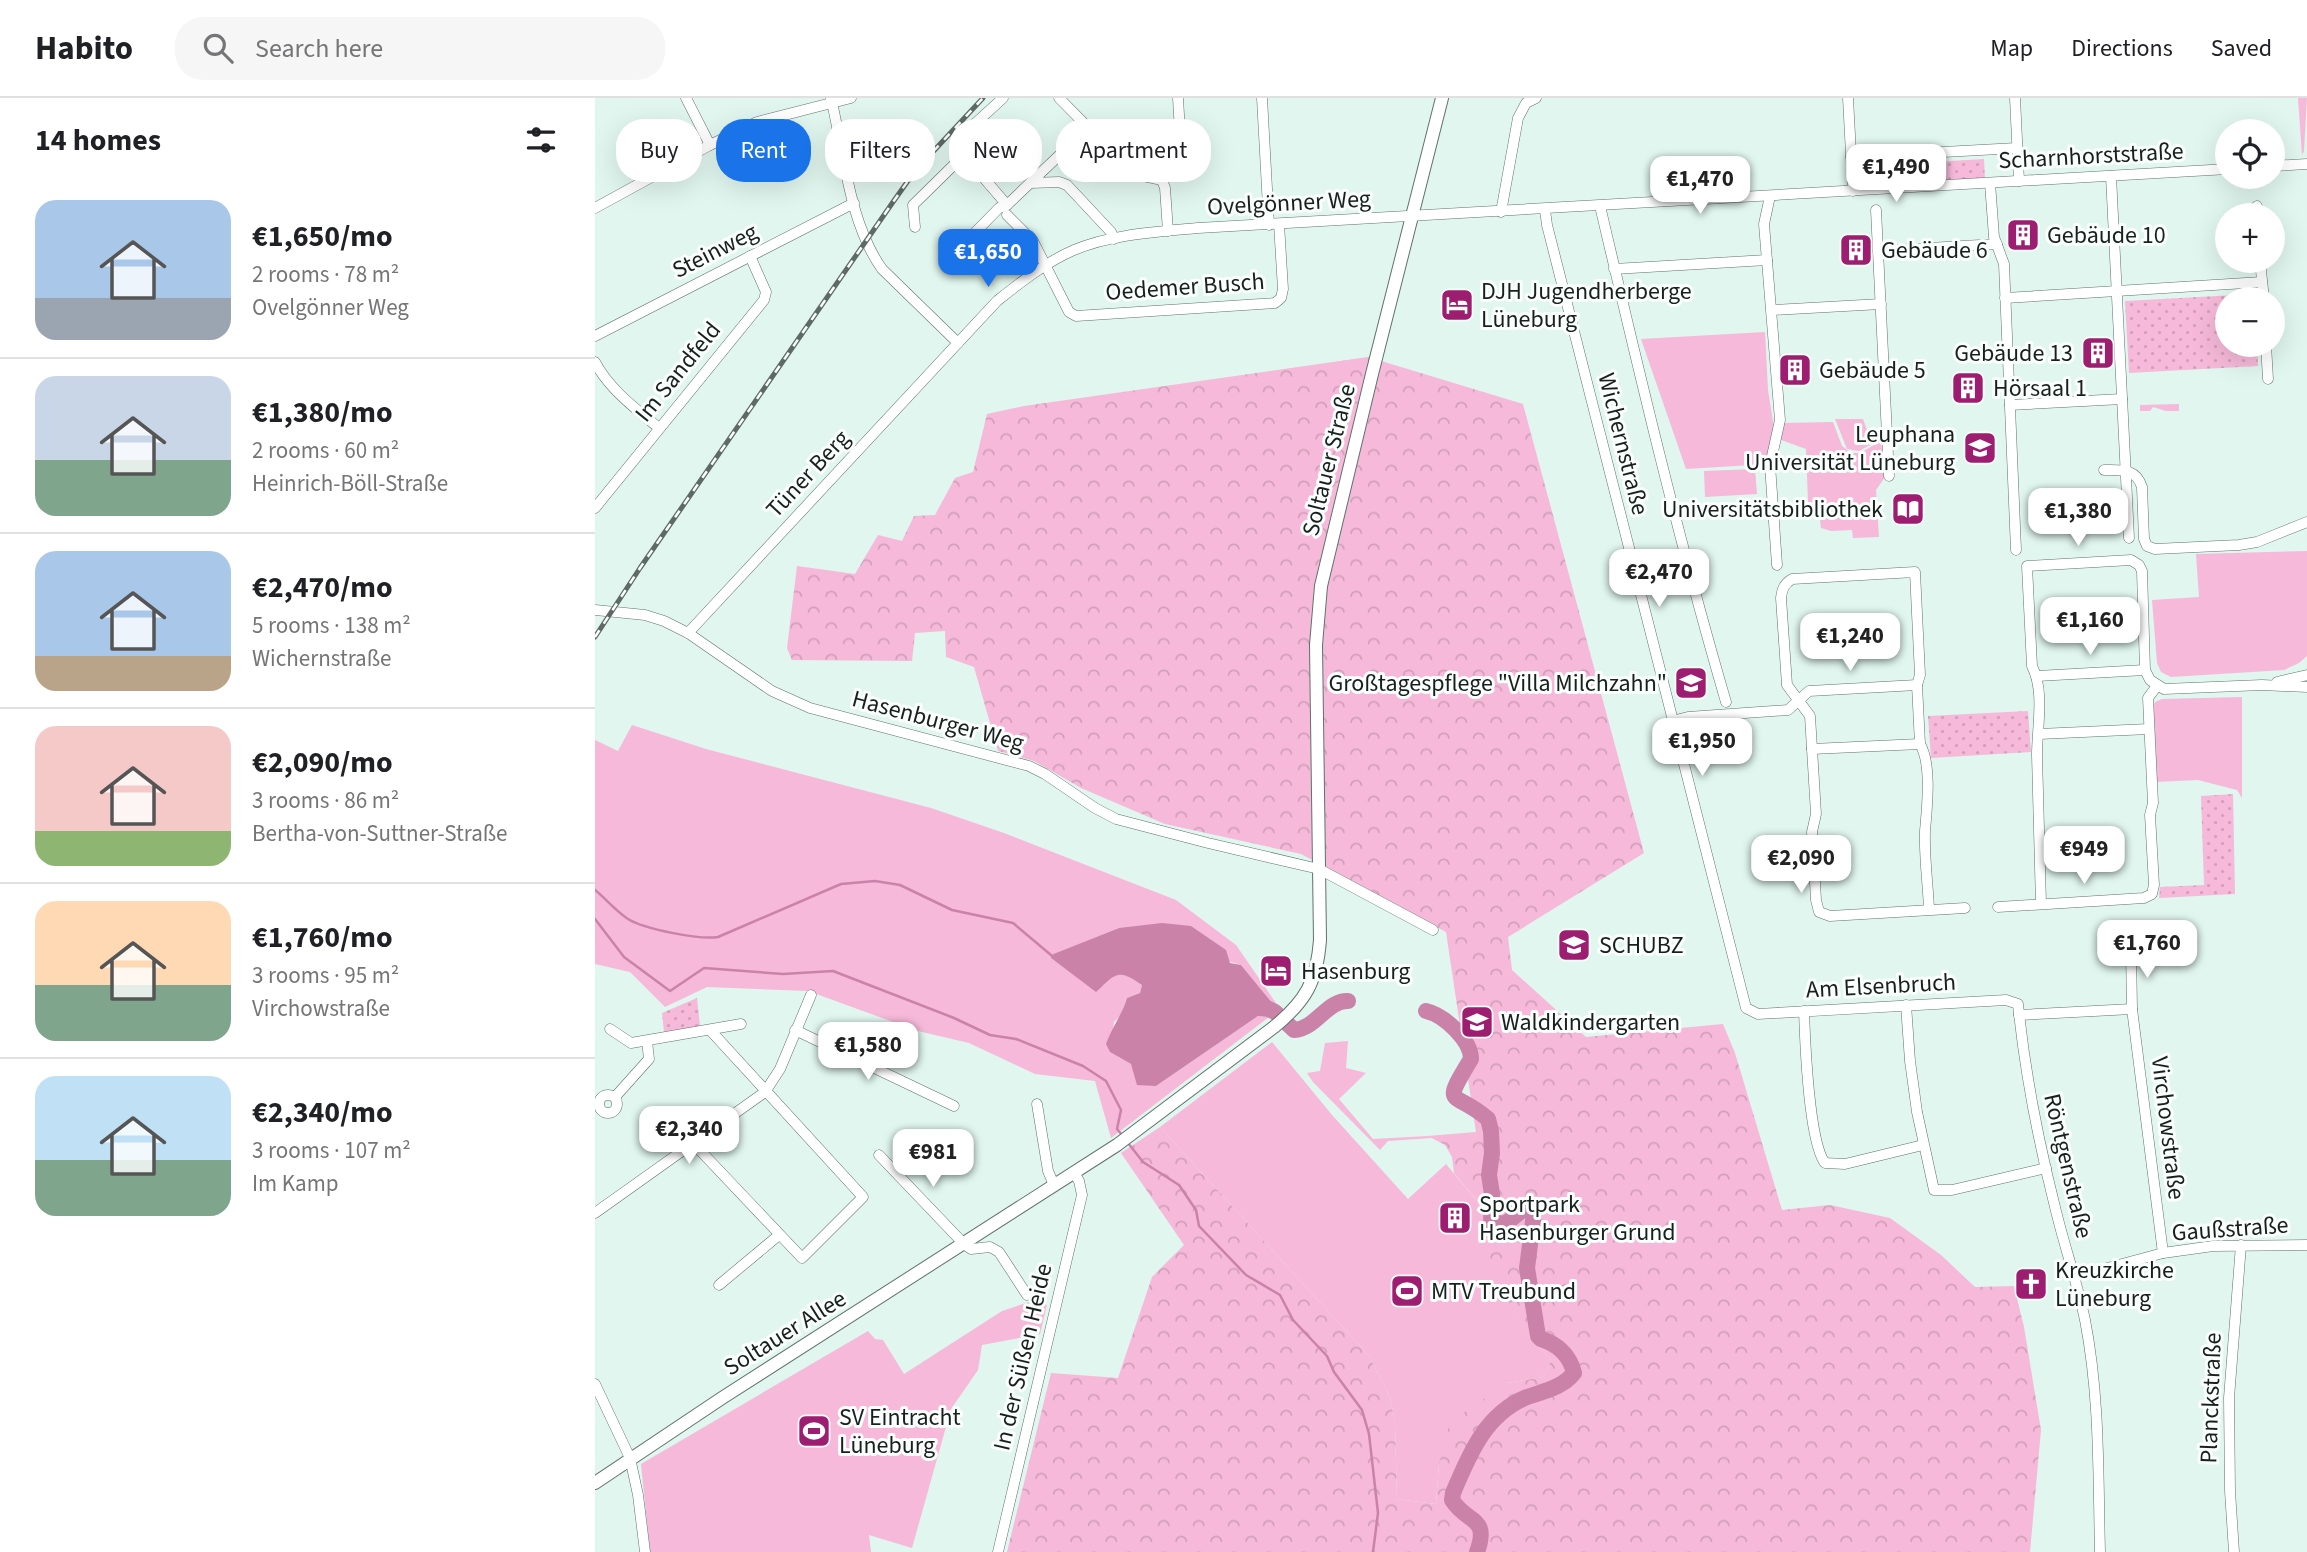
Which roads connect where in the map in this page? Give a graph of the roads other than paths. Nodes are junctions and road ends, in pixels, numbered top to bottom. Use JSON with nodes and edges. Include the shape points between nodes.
{"nodes":[{"id":1,"x":687,"y":98,"type":"edge"},
{"id":2,"x":851,"y":98,"type":"edge"},
{"id":3,"x":1003,"y":98,"type":"edge"},
{"id":4,"x":1059,"y":98,"type":"edge"},
{"id":5,"x":1178,"y":98,"type":"edge"},
{"id":6,"x":1262,"y":98,"type":"edge"},
{"id":7,"x":1442,"y":98,"type":"edge"},
{"id":8,"x":1536,"y":98,"type":"edge"},
{"id":9,"x":1848,"y":98,"type":"edge"},
{"id":10,"x":2015,"y":98,"type":"edge"},
{"id":11,"x":832,"y":101,"type":"edge"},
{"id":12,"x":980,"y":119,"type":"edge"},
{"id":13,"x":1079,"y":119,"type":"edge"},
{"id":14,"x":1179,"y":119,"type":"edge"},
{"id":15,"x":710,"y":145,"type":"junction"},
{"id":16,"x":2017,"y":148,"type":"junction"},
{"id":17,"x":1851,"y":157,"type":"junction"},
{"id":18,"x":1056,"y":158,"type":"edge"},
{"id":19,"x":2307,"y":164,"type":"edge"},
{"id":20,"x":2285,"y":165,"type":"edge"},
{"id":21,"x":949,"y":170,"type":"edge"},
{"id":22,"x":2215,"y":170,"type":"edge"},
{"id":23,"x":2111,"y":176,"type":"junction"},
{"id":24,"x":2019,"y":181,"type":"junction"},
{"id":25,"x":985,"y":182,"type":"edge"},
{"id":26,"x":1163,"y":182,"type":"edge"},
{"id":27,"x":1030,"y":183,"type":"junction"},
{"id":28,"x":1990,"y":183,"type":"junction"},
{"id":29,"x":1853,"y":191,"type":"junction"},
{"id":30,"x":1770,"y":196,"type":"junction"},
{"id":31,"x":854,"y":203,"type":"junction"},
{"id":32,"x":1600,"y":206,"type":"junction"},
{"id":33,"x":595,"y":208,"type":"edge"},
{"id":34,"x":1007,"y":210,"type":"junction"},
{"id":35,"x":1545,"y":210,"type":"junction"},
{"id":36,"x":1876,"y":210,"type":"dead end"},
{"id":37,"x":1501,"y":212,"type":"junction"},
{"id":38,"x":1411,"y":217,"type":"junction"},
{"id":39,"x":1274,"y":224,"type":"junction"},
{"id":40,"x":915,"y":227,"type":"dead end"},
{"id":41,"x":1168,"y":231,"type":"junction"},
{"id":42,"x":1114,"y":239,"type":"junction"},
{"id":43,"x":1997,"y":244,"type":"junction"},
{"id":44,"x":1878,"y":251,"type":"junction"},
{"id":45,"x":955,"y":253,"type":"dead end"},
{"id":46,"x":750,"y":256,"type":"junction"},
{"id":47,"x":1767,"y":260,"type":"junction"},
{"id":48,"x":1045,"y":266,"type":"junction"},
{"id":49,"x":1614,"y":269,"type":"junction"},
{"id":50,"x":2261,"y":273,"type":"edge"},
{"id":51,"x":2262,"y":282,"type":"junction"},
{"id":52,"x":2263,"y":287,"type":"edge"},
{"id":53,"x":2116,"y":291,"type":"junction"},
{"id":54,"x":2005,"y":298,"type":"junction"},
{"id":55,"x":1881,"y":304,"type":"junction"},
{"id":56,"x":1772,"y":310,"type":"junction"},
{"id":57,"x":595,"y":336,"type":"edge"},
{"id":58,"x":958,"y":343,"type":"junction"},
{"id":59,"x":2267,"y":357,"type":"edge"},
{"id":60,"x":595,"y":362,"type":"edge"},
{"id":61,"x":2268,"y":379,"type":"dead end"},
{"id":62,"x":2122,"y":399,"type":"junction"},
{"id":63,"x":2010,"y":405,"type":"junction"},
{"id":64,"x":659,"y":428,"type":"junction"},
{"id":65,"x":2104,"y":470,"type":"dead end"},
{"id":66,"x":2126,"y":470,"type":"junction"},
{"id":67,"x":1889,"y":476,"type":"dead end"},
{"id":68,"x":595,"y":508,"type":"edge"},
{"id":69,"x":2307,"y":522,"type":"edge"},
{"id":70,"x":2129,"y":538,"type":"dead end"},
{"id":71,"x":2147,"y":546,"type":"junction"},
{"id":72,"x":2017,"y":550,"type":"dead end"},
{"id":73,"x":1777,"y":565,"type":"dead end"},
{"id":74,"x":2139,"y":565,"type":"junction"},
{"id":75,"x":595,"y":610,"type":"edge"},
{"id":76,"x":688,"y":633,"type":"junction"},
{"id":77,"x":2145,"y":670,"type":"junction"},
{"id":78,"x":2306,"y":675,"type":"edge"},
{"id":79,"x":2037,"y":676,"type":"junction"},
{"id":80,"x":1917,"y":685,"type":"junction"},
{"id":81,"x":2262,"y":685,"type":"junction"},
{"id":82,"x":2156,"y":687,"type":"junction"},
{"id":83,"x":2307,"y":687,"type":"edge"},
{"id":84,"x":1798,"y":701,"type":"junction"},
{"id":85,"x":1726,"y":702,"type":"dead end"},
{"id":86,"x":1672,"y":721,"type":"junction"},
{"id":87,"x":2149,"y":729,"type":"junction"},
{"id":88,"x":2039,"y":734,"type":"junction"},
{"id":89,"x":1920,"y":744,"type":"junction"},
{"id":90,"x":1812,"y":749,"type":"junction"},
{"id":91,"x":1319,"y":869,"type":"junction"},
{"id":92,"x":2041,"y":904,"type":"junction"},
{"id":93,"x":1998,"y":906,"type":"dead end"},
{"id":94,"x":1965,"y":908,"type":"dead end"},
{"id":95,"x":1930,"y":909,"type":"junction"},
{"id":96,"x":1433,"y":930,"type":"dead end"},
{"id":97,"x":2131,"y":951,"type":"dead end"},
{"id":98,"x":811,"y":995,"type":"dead end"},
{"id":99,"x":2013,"y":1000,"type":"joint"},
{"id":100,"x":1906,"y":1006,"type":"junction"},
{"id":101,"x":2132,"y":1009,"type":"junction"},
{"id":102,"x":1804,"y":1011,"type":"junction"},
{"id":103,"x":1751,"y":1012,"type":"joint"},
{"id":104,"x":2019,"y":1015,"type":"junction"},
{"id":105,"x":741,"y":1024,"type":"dead end"},
{"id":106,"x":610,"y":1029,"type":"dead end"},
{"id":107,"x":710,"y":1030,"type":"junction"},
{"id":108,"x":795,"y":1030,"type":"junction"},
{"id":109,"x":647,"y":1041,"type":"junction"},
{"id":110,"x":765,"y":1092,"type":"junction"},
{"id":111,"x":615,"y":1097,"type":"dead end"},
{"id":112,"x":1037,"y":1104,"type":"dead end"},
{"id":113,"x":954,"y":1106,"type":"dead end"},
{"id":114,"x":694,"y":1144,"type":"junction"},
{"id":115,"x":1923,"y":1145,"type":"junction"},
{"id":116,"x":879,"y":1155,"type":"dead end"},
{"id":117,"x":2046,"y":1168,"type":"junction"},
{"id":118,"x":1074,"y":1172,"type":"junction"},
{"id":119,"x":1054,"y":1185,"type":"junction"},
{"id":120,"x":595,"y":1213,"type":"edge"},
{"id":121,"x":779,"y":1236,"type":"junction"},
{"id":122,"x":964,"y":1244,"type":"junction"},
{"id":123,"x":2241,"y":1245,"type":"junction"},
{"id":124,"x":2307,"y":1245,"type":"edge"},
{"id":125,"x":2164,"y":1253,"type":"junction"},
{"id":126,"x":2074,"y":1277,"type":"junction"},
{"id":127,"x":719,"y":1285,"type":"dead end"},
{"id":128,"x":1027,"y":1295,"type":"dead end"},
{"id":129,"x":595,"y":1384,"type":"edge"},
{"id":130,"x":630,"y":1458,"type":"junction"},
{"id":131,"x":595,"y":1483,"type":"edge"},
{"id":132,"x":645,"y":1552,"type":"edge"},
{"id":133,"x":998,"y":1552,"type":"edge"},
{"id":134,"x":2099,"y":1552,"type":"edge"},
{"id":135,"x":2234,"y":1552,"type":"edge"}],
"edges":[{"from":1,"to":15,"type":"street"},
{"from":2,"to":11,"type":"street"},
{"from":3,"to":12,"type":"street"},
{"from":4,"to":13,"type":"street"},
{"from":5,"to":14,"type":"street"},
{"from":6,"to":39,"type":"street"},
{"from":7,"to":38,"type":"street","name":"Soltauer Straße"},
{"from":8,"to":37,"type":"street","via":[[1526,103],[1518,118]]},
{"from":9,"to":17,"type":"street"},
{"from":10,"to":16,"type":"street"},
{"from":11,"to":15,"type":"street","via":[[757,122]]},
{"from":11,"to":31,"type":"street"},
{"from":15,"to":33,"type":"street"},
{"from":16,"to":17,"type":"street","name":"Scharnhorststraße"},
{"from":16,"to":24,"type":"street"},
{"from":17,"to":29,"type":"street"},
{"from":18,"to":27,"type":"street"},
{"from":19,"to":20,"type":"street"},
{"from":21,"to":40,"type":"street","via":[[913,205]]},
{"from":22,"to":23,"type":"street","name":"Scharnhorststraße"},
{"from":23,"to":24,"type":"street","name":"Scharnhorststraße"},
{"from":23,"to":53,"type":"street"},
{"from":24,"to":28,"type":"street","name":"Scharnhorststraße"},
{"from":25,"to":34,"type":"street"},
{"from":26,"to":41,"type":"street"},
{"from":27,"to":34,"type":"street"},
{"from":27,"to":42,"type":"street","via":[[1067,185]]},
{"from":28,"to":29,"type":"street","name":"Scharnhorststraße"},
{"from":28,"to":43,"type":"street"},
{"from":29,"to":30,"type":"street","name":"Scharnhorststraße"},
{"from":30,"to":32,"type":"street","name":"Scharnhorststraße"},
{"from":30,"to":47,"type":"street","via":[[1765,224]]},
{"from":31,"to":46,"type":"street","name":"Steinweg"},
{"from":31,"to":58,"type":"street","via":[[865,241],[881,269]]},
{"from":32,"to":35,"type":"street","name":"Scharnhorststraße"},
{"from":32,"to":49,"type":"street"},
{"from":34,"to":45,"type":"street","via":[[999,208]]},
{"from":34,"to":48,"type":"street","via":[[1033,241]]},
{"from":35,"to":37,"type":"street","name":"Scharnhorststraße"},
{"from":35,"to":86,"type":"street","name":"Wichernstraße"},
{"from":36,"to":44,"type":"street"},
{"from":37,"to":38,"type":"street","name":"Scharnhorststraße"},
{"from":38,"to":39,"type":"street","name":"Ovelgönner Weg"},
{"from":38,"to":91,"type":"street","name":"Soltauer Straße","via":[[1321,586],[1316,645]]},
{"from":39,"to":41,"type":"street","name":"Ovelgönner Weg"},
{"from":39,"to":48,"type":"street","name":"Oedemer Busch","via":[[1283,289],[1275,303],[1076,316],[1069,312]]},
{"from":41,"to":42,"type":"street","name":"Ovelgönner Weg"},
{"from":42,"to":48,"type":"street","name":"Ovelgönner Weg","via":[[1073,251]]},
{"from":43,"to":44,"type":"street"},
{"from":43,"to":54,"type":"street","via":[[2004,264]]},
{"from":44,"to":55,"type":"street"},
{"from":46,"to":57,"type":"street","name":"Steinweg"},
{"from":46,"to":64,"type":"street","name":"Im Sandfeld","via":[[766,292],[764,300]]},
{"from":47,"to":49,"type":"street"},
{"from":47,"to":56,"type":"street"},
{"from":48,"to":58,"type":"street","name":"Ovelgönner Weg","via":[[997,301]]},
{"from":49,"to":85,"type":"street"},
{"from":50,"to":51,"type":"street"},
{"from":51,"to":52,"type":"street"},
{"from":51,"to":53,"type":"street"},
{"from":53,"to":54,"type":"street"},
{"from":53,"to":62,"type":"street"},
{"from":54,"to":63,"type":"street"},
{"from":55,"to":56,"type":"street"},
{"from":55,"to":67,"type":"street"},
{"from":56,"to":73,"type":"street","via":[[1780,420],[1770,465]]},
{"from":58,"to":76,"type":"street","name":"Tüner Berg"},
{"from":59,"to":61,"type":"street"},
{"from":60,"to":64,"type":"street","via":[[618,392]]},
{"from":62,"to":63,"type":"street"},
{"from":62,"to":66,"type":"street"},
{"from":63,"to":72,"type":"street"},
{"from":64,"to":68,"type":"street","name":"Im Sandfeld"},
{"from":65,"to":66,"type":"street"},
{"from":66,"to":70,"type":"street"},
{"from":66,"to":71,"type":"street","via":[[2142,487]]},
{"from":69,"to":71,"type":"street","via":[[2239,545],[2162,550]]},
{"from":71,"to":74,"type":"street"},
{"from":74,"to":77,"type":"street"},
{"from":74,"to":79,"type":"street","via":[[2131,560],[2027,566],[2032,666]]},
{"from":75,"to":76,"type":"street","name":"Hasenburger Weg","via":[[645,615]]},
{"from":76,"to":91,"type":"street","name":"Hasenburger Weg","via":[[772,691],[810,708],[1028,766],[1095,808],[1139,826]]},
{"from":77,"to":79,"type":"street"},
{"from":77,"to":82,"type":"street"},
{"from":78,"to":81,"type":"street"},
{"from":79,"to":88,"type":"street"},
{"from":80,"to":84,"type":"street","via":[[1809,691]]},
{"from":80,"to":84,"type":"street","via":[[1915,572],[1792,579],[1783,589],[1782,603],[1787,685]]},
{"from":80,"to":89,"type":"street"},
{"from":81,"to":82,"type":"street"},
{"from":81,"to":83,"type":"street"},
{"from":82,"to":87,"type":"street","via":[[2148,698]]},
{"from":84,"to":86,"type":"street","via":[[1788,710]]},
{"from":84,"to":90,"type":"street","via":[[1810,716]]},
{"from":86,"to":103,"type":"street","name":"Wichernstraße","via":[[1739,984]]},
{"from":87,"to":88,"type":"street"},
{"from":87,"to":92,"type":"street","via":[[2151,894]]},
{"from":88,"to":92,"type":"street"},
{"from":89,"to":90,"type":"street"},
{"from":89,"to":95,"type":"street","via":[[1924,751]]},
{"from":90,"to":95,"type":"street","via":[[1816,814],[1812,832],[1819,912],[1831,916]]},
{"from":91,"to":96,"type":"street","name":"Hasenburger Weg"},
{"from":91,"to":118,"type":"street","name":"Soltauer Allee","via":[[1319,960],[1307,993],[1274,1027]]},
{"from":92,"to":93,"type":"street"},
{"from":94,"to":95,"type":"street"},
{"from":97,"to":101,"type":"street","name":"Virchowstraße"},
{"from":98,"to":108,"type":"street"},
{"from":99,"to":100,"type":"street","name":"Am Elsenbruch"},
{"from":99,"to":104,"type":"street","name":"Röntgenstraße"},
{"from":100,"to":102,"type":"street","name":"Am Elsenbruch"},
{"from":100,"to":115,"type":"street"},
{"from":101,"to":104,"type":"street"},
{"from":101,"to":125,"type":"street","name":"Virchowstraße"},
{"from":102,"to":103,"type":"street","name":"Am Elsenbruch"},
{"from":102,"to":115,"type":"street","via":[[1813,1113],[1825,1163],[1845,1164]]},
{"from":104,"to":117,"type":"street","name":"Röntgenstraße","via":[[2029,1092]]},
{"from":105,"to":107,"type":"street"},
{"from":106,"to":109,"type":"street","via":[[631,1043]]},
{"from":107,"to":109,"type":"street"},
{"from":107,"to":110,"type":"street"},
{"from":108,"to":110,"type":"street"},
{"from":108,"to":113,"type":"street"},
{"from":109,"to":111,"type":"street","via":[[649,1059]]},
{"from":110,"to":114,"type":"street"},
{"from":110,"to":121,"type":"street","via":[[863,1197],[802,1258]]},
{"from":112,"to":119,"type":"street"},
{"from":114,"to":120,"type":"street"},
{"from":114,"to":121,"type":"street"},
{"from":115,"to":117,"type":"street","via":[[1935,1191]]},
{"from":116,"to":122,"type":"street"},
{"from":117,"to":126,"type":"street","name":"Röntgenstraße"},
{"from":118,"to":119,"type":"street","name":"Soltauer Allee"},
{"from":118,"to":133,"type":"street","name":"In der Süßen Heide","via":[[1081,1195]]},
{"from":119,"to":122,"type":"street","name":"Soltauer Allee"},
{"from":121,"to":127,"type":"street"},
{"from":122,"to":128,"type":"street","via":[[999,1252]]},
{"from":122,"to":130,"type":"street","name":"Soltauer Allee"},
{"from":123,"to":124,"type":"street","name":"Gaußstraße"},
{"from":123,"to":125,"type":"street","name":"Gaußstraße"},
{"from":123,"to":135,"type":"street","name":"Planckstraße","via":[[2229,1398]]},
{"from":125,"to":126,"type":"street","name":"Gaußstraße"},
{"from":126,"to":134,"type":"street","name":"Röntgenstraße","via":[[2096,1399]]},
{"from":129,"to":130,"type":"street"},
{"from":130,"to":131,"type":"street","name":"Soltauer Allee"},
{"from":130,"to":132,"type":"street"}]}
